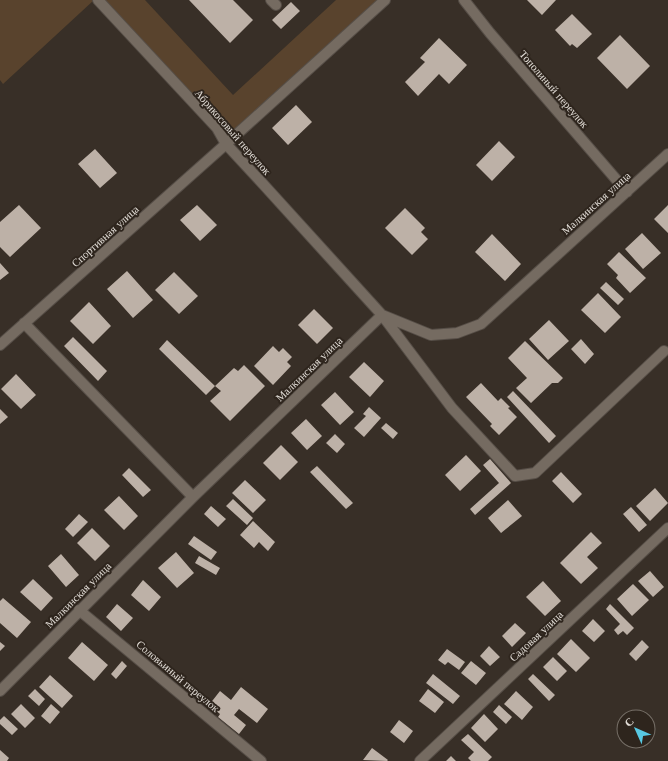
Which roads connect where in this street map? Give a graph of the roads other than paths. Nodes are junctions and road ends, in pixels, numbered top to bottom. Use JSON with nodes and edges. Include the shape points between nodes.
{"nodes":[{"id":1,"x":98,"y":0,"type":"edge"},
{"id":2,"x":385,"y":0,"type":"edge"},
{"id":3,"x":464,"y":0,"type":"edge"},
{"id":4,"x":226,"y":144,"type":"junction"},
{"id":5,"x":668,"y":154,"type":"edge"},
{"id":6,"x":627,"y":192,"type":"junction"},
{"id":7,"x":382,"y":315,"type":"junction"},
{"id":8,"x":24,"y":323,"type":"junction"},
{"id":9,"x":0,"y":345,"type":"edge"},
{"id":10,"x":664,"y":351,"type":"dead end"},
{"id":11,"x":193,"y":497,"type":"junction"},
{"id":12,"x":668,"y":528,"type":"edge"},
{"id":13,"x":79,"y":610,"type":"junction"},
{"id":14,"x":0,"y":691,"type":"edge"},
{"id":15,"x":261,"y":761,"type":"edge"},
{"id":16,"x":420,"y":761,"type":"edge"}],
"edges":[{"from":1,"to":4,"type":"street","name":"Абрикосовый переулок","via":[[217,128]]},
{"from":2,"to":4,"type":"street","name":"Спортивная улица"},
{"from":3,"to":6,"type":"street","name":"Тополиный переулок"},
{"from":4,"to":7,"type":"street","name":"Абрикосовый переулок"},
{"from":4,"to":8,"type":"street","name":"Спортивная улица"},
{"from":5,"to":6,"type":"street","name":"Малкинская улица"},
{"from":6,"to":7,"type":"street","name":"Малкинская улица","via":[[481,324],[457,333],[431,335]]},
{"from":7,"to":10,"type":"street","name":"Абрикосовый переулок","via":[[452,408],[515,476],[535,473]]},
{"from":7,"to":11,"type":"street","name":"Малкинская улица"},
{"from":8,"to":9,"type":"street","name":"Спортивная улица"},
{"from":8,"to":11,"type":"street"},
{"from":11,"to":13,"type":"street","name":"Малкинская улица"},
{"from":12,"to":16,"type":"street","name":"Садовая улица"},
{"from":13,"to":14,"type":"street","name":"Малкинская улица"},
{"from":13,"to":15,"type":"street","name":"Соловьиный переулок"}]}
